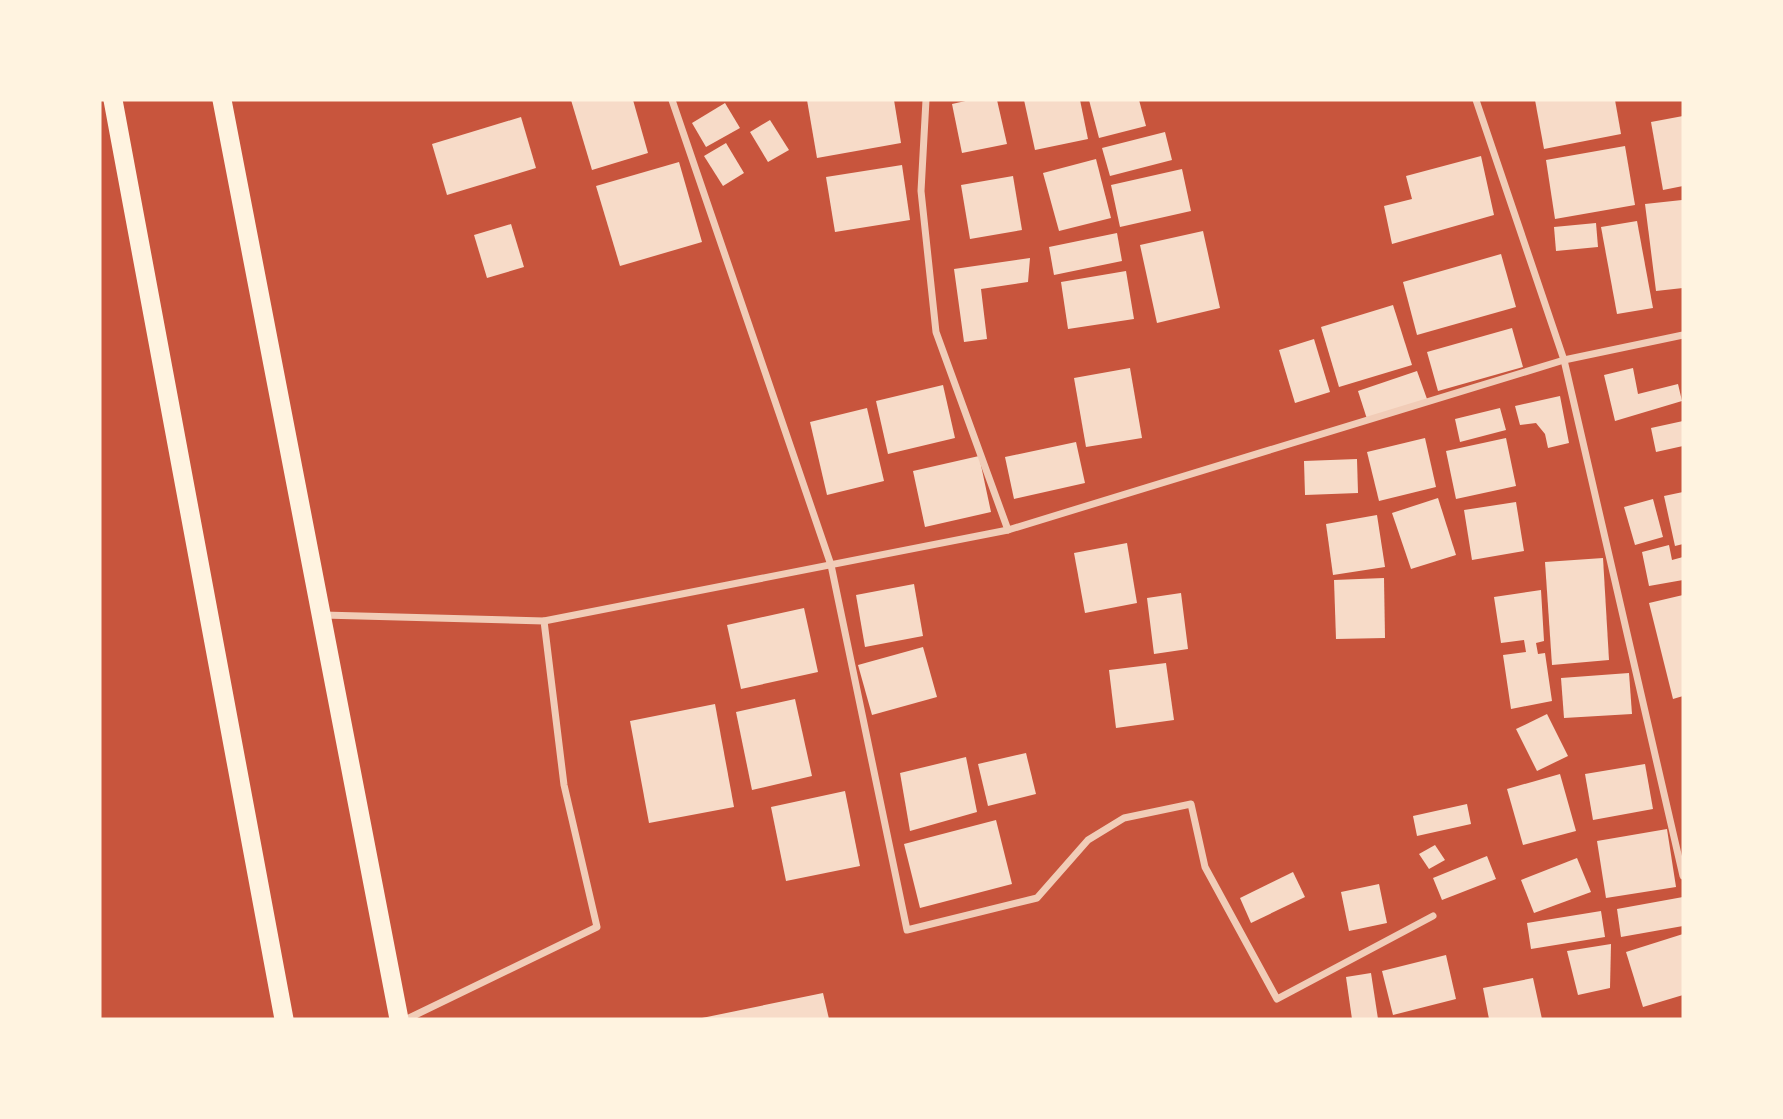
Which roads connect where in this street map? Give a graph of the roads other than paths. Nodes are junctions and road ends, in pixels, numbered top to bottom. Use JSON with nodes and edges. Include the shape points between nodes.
{"nodes":[{"id":1,"x":113,"y":100,"type":"edge"},
{"id":2,"x":222,"y":100,"type":"edge"},
{"id":3,"x":672,"y":100,"type":"edge"},
{"id":4,"x":926,"y":100,"type":"edge"},
{"id":5,"x":1476,"y":100,"type":"edge"},
{"id":6,"x":1683,"y":335,"type":"edge"},
{"id":7,"x":1564,"y":360,"type":"junction"},
{"id":8,"x":1008,"y":530,"type":"junction"},
{"id":9,"x":831,"y":565,"type":"junction"},
{"id":10,"x":319,"y":615,"type":"junction"},
{"id":11,"x":544,"y":621,"type":"junction"},
{"id":12,"x":1683,"y":876,"type":"edge"},
{"id":13,"x":1433,"y":916,"type":"dead end"},
{"id":14,"x":284,"y":1019,"type":"edge"},
{"id":15,"x":399,"y":1019,"type":"edge"},
{"id":16,"x":407,"y":1019,"type":"edge"}],
"edges":[{"from":1,"to":14,"type":"highway"},
{"from":2,"to":10,"type":"highway"},
{"from":3,"to":9,"type":"street"},
{"from":4,"to":8,"type":"street","via":[[921,191],[936,332]]},
{"from":5,"to":7,"type":"street"},
{"from":6,"to":7,"type":"street"},
{"from":7,"to":8,"type":"street"},
{"from":7,"to":12,"type":"street"},
{"from":8,"to":9,"type":"street"},
{"from":9,"to":11,"type":"street"},
{"from":9,"to":13,"type":"street","via":[[907,930],[1037,898],[1088,841],[1124,818],[1191,804],[1205,867],[1277,999]]},
{"from":10,"to":11,"type":"street"},
{"from":10,"to":15,"type":"highway"},
{"from":11,"to":16,"type":"street","via":[[564,785],[597,927]]}]}
